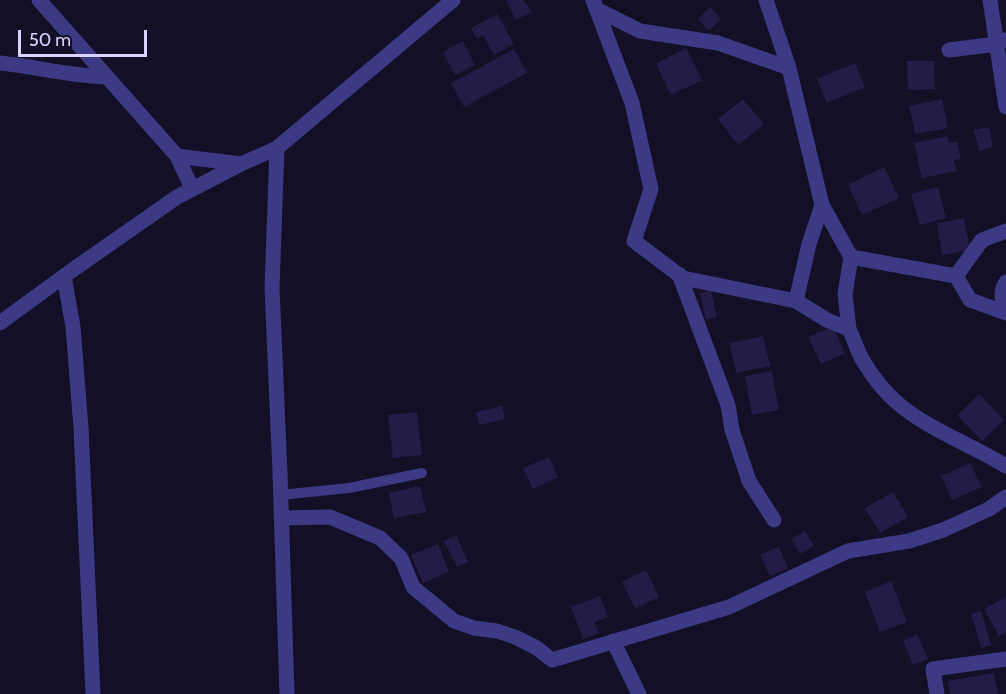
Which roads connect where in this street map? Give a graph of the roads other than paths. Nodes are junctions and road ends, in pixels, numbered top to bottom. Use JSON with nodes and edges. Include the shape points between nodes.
{"nodes":[{"id":1,"x":39,"y":0,"type":"edge"},
{"id":2,"x":453,"y":0,"type":"edge"},
{"id":3,"x":766,"y":0,"type":"edge"},
{"id":4,"x":990,"y":0,"type":"edge"},
{"id":5,"x":595,"y":4,"type":"edge"},
{"id":6,"x":1001,"y":41,"type":"edge"},
{"id":7,"x":949,"y":50,"type":"dead end"},
{"id":8,"x":0,"y":63,"type":"edge"},
{"id":9,"x":789,"y":68,"type":"junction"},
{"id":10,"x":107,"y":77,"type":"junction"},
{"id":11,"x":1006,"y":107,"type":"edge"},
{"id":12,"x":277,"y":148,"type":"junction"},
{"id":13,"x":177,"y":156,"type":"junction"},
{"id":14,"x":241,"y":164,"type":"junction"},
{"id":15,"x":192,"y":188,"type":"junction"},
{"id":16,"x":822,"y":205,"type":"junction"},
{"id":17,"x":1006,"y":231,"type":"edge"},
{"id":18,"x":851,"y":257,"type":"junction"},
{"id":19,"x":678,"y":274,"type":"junction"},
{"id":20,"x":64,"y":276,"type":"junction"},
{"id":21,"x":956,"y":276,"type":"junction"},
{"id":22,"x":1006,"y":282,"type":"edge"},
{"id":23,"x":796,"y":301,"type":"junction"},
{"id":24,"x":1006,"y":313,"type":"edge"},
{"id":25,"x":0,"y":323,"type":"edge"},
{"id":26,"x":849,"y":329,"type":"junction"},
{"id":27,"x":1006,"y":466,"type":"edge"},
{"id":28,"x":422,"y":473,"type":"dead end"},
{"id":29,"x":280,"y":495,"type":"junction"},
{"id":30,"x":1006,"y":497,"type":"edge"},
{"id":31,"x":281,"y":518,"type":"junction"},
{"id":32,"x":774,"y":520,"type":"dead end"},
{"id":33,"x":613,"y":641,"type":"junction"},
{"id":34,"x":1006,"y":659,"type":"edge"},
{"id":35,"x":93,"y":694,"type":"edge"},
{"id":36,"x":286,"y":694,"type":"edge"},
{"id":37,"x":639,"y":694,"type":"edge"},
{"id":38,"x":938,"y":694,"type":"edge"}],
"edges":[{"from":1,"to":10,"type":"street"},
{"from":2,"to":12,"type":"street"},
{"from":3,"to":9,"type":"street"},
{"from":4,"to":6,"type":"street"},
{"from":5,"to":9,"type":"street","via":[[640,31],[718,43]]},
{"from":5,"to":19,"type":"street","via":[[632,103],[651,189],[634,241]]},
{"from":6,"to":7,"type":"street"},
{"from":6,"to":11,"type":"street"},
{"from":8,"to":10,"type":"street"},
{"from":9,"to":16,"type":"street"},
{"from":10,"to":13,"type":"street"},
{"from":12,"to":14,"type":"street"},
{"from":12,"to":29,"type":"street","via":[[272,288]]},
{"from":13,"to":14,"type":"street"},
{"from":13,"to":15,"type":"street"},
{"from":14,"to":15,"type":"street"},
{"from":15,"to":20,"type":"street"},
{"from":16,"to":18,"type":"street"},
{"from":16,"to":23,"type":"street"},
{"from":17,"to":21,"type":"street","via":[[982,240]]},
{"from":18,"to":21,"type":"street"},
{"from":18,"to":26,"type":"street","via":[[845,294]]},
{"from":19,"to":23,"type":"street"},
{"from":19,"to":32,"type":"street","via":[[728,405],[749,481]]},
{"from":20,"to":25,"type":"street"},
{"from":20,"to":35,"type":"street","via":[[73,327],[81,428]]},
{"from":21,"to":24,"type":"street","via":[[970,300]]},
{"from":22,"to":24,"type":"street","via":[[1002,298]]},
{"from":23,"to":26,"type":"street"},
{"from":26,"to":27,"type":"street","via":[[861,358],[899,405]]},
{"from":28,"to":29,"type":"lane","via":[[349,488]]},
{"from":29,"to":31,"type":"street"},
{"from":30,"to":33,"type":"street","via":[[943,530],[909,541],[848,551],[729,607]]},
{"from":31,"to":33,"type":"street","via":[[330,517],[380,538],[401,558],[413,587],[454,621],[515,637],[552,660]]},
{"from":31,"to":36,"type":"street"},
{"from":33,"to":37,"type":"street"},
{"from":34,"to":38,"type":"street","via":[[933,669]]}]}
